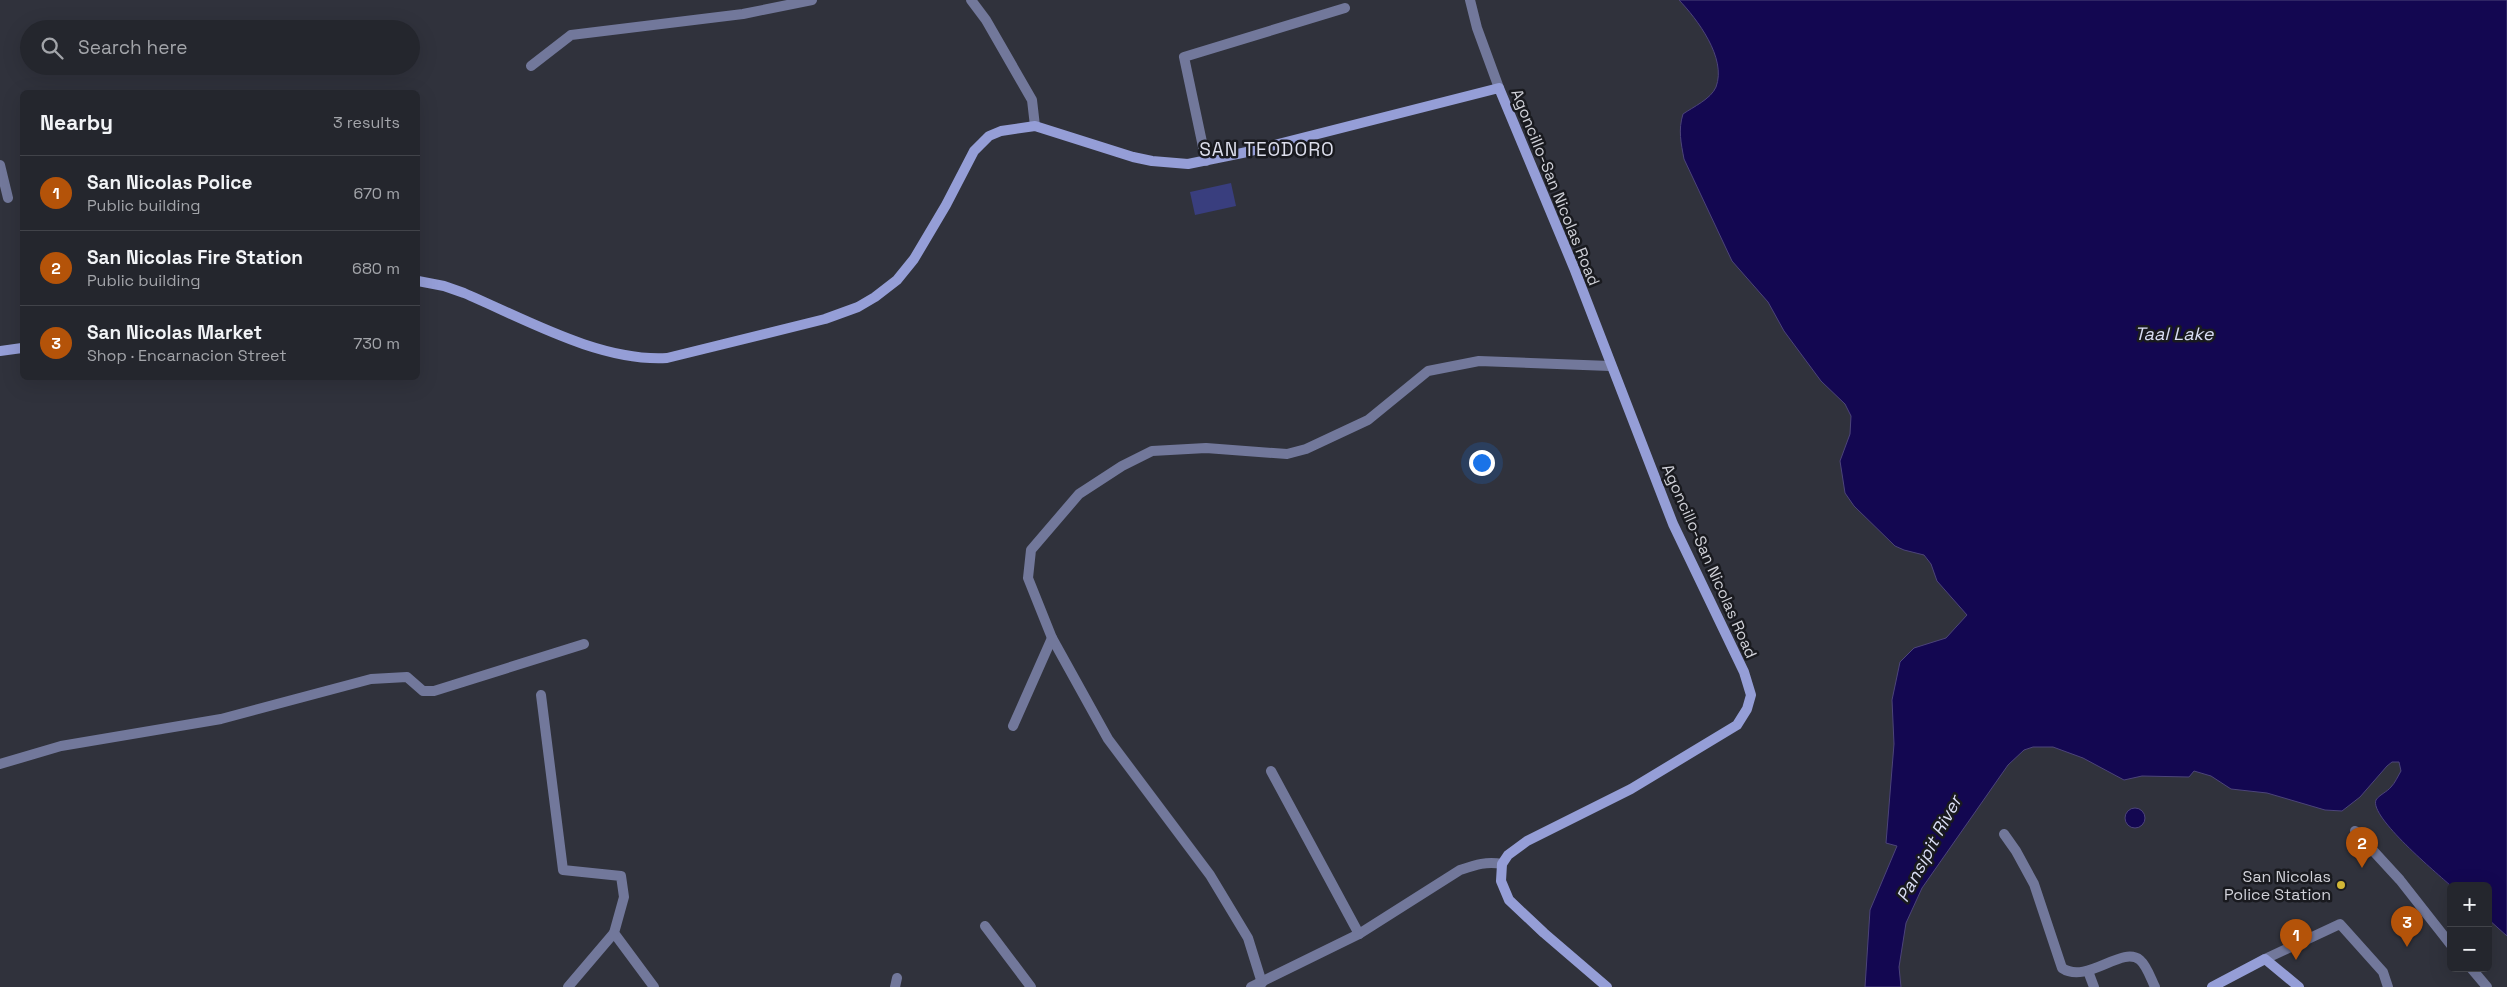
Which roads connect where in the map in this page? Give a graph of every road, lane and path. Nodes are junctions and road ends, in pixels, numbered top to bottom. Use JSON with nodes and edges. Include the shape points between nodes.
{"nodes":[{"id":1,"x":812,"y":0,"type":"edge"},
{"id":2,"x":971,"y":0,"type":"edge"},
{"id":3,"x":1470,"y":0,"type":"edge"},
{"id":4,"x":1345,"y":8,"type":"dead end"},
{"id":5,"x":532,"y":66,"type":"dead end"},
{"id":6,"x":1499,"y":88,"type":"junction"},
{"id":7,"x":1035,"y":126,"type":"junction"},
{"id":8,"x":1206,"y":161,"type":"junction"},
{"id":9,"x":0,"y":165,"type":"edge"},
{"id":10,"x":8,"y":198,"type":"dead end"},
{"id":11,"x":420,"y":281,"type":"edge"},
{"id":12,"x":20,"y":348,"type":"edge"},
{"id":13,"x":0,"y":351,"type":"edge"},
{"id":14,"x":1610,"y":366,"type":"junction"},
{"id":15,"x":1052,"y":638,"type":"junction"},
{"id":16,"x":584,"y":644,"type":"dead end"},
{"id":17,"x":541,"y":695,"type":"dead end"},
{"id":18,"x":1013,"y":726,"type":"dead end"},
{"id":19,"x":0,"y":764,"type":"edge"},
{"id":20,"x":1271,"y":771,"type":"dead end"},
{"id":21,"x":2355,"y":831,"type":"dead end"},
{"id":22,"x":2004,"y":834,"type":"dead end"},
{"id":23,"x":1502,"y":864,"type":"junction"},
{"id":24,"x":985,"y":926,"type":"dead end"},
{"id":25,"x":614,"y":934,"type":"junction"},
{"id":26,"x":1358,"y":934,"type":"junction"},
{"id":27,"x":2447,"y":940,"type":"edge"},
{"id":28,"x":2265,"y":959,"type":"junction"},
{"id":29,"x":2088,"y":971,"type":"junction"},
{"id":30,"x":2474,"y":972,"type":"edge"},
{"id":31,"x":1262,"y":983,"type":"junction"},
{"id":32,"x":568,"y":987,"type":"edge"},
{"id":33,"x":654,"y":987,"type":"edge"},
{"id":34,"x":1031,"y":987,"type":"edge"},
{"id":35,"x":1251,"y":987,"type":"edge"},
{"id":36,"x":1607,"y":987,"type":"edge"},
{"id":37,"x":2094,"y":987,"type":"edge"},
{"id":38,"x":2156,"y":987,"type":"edge"},
{"id":39,"x":2212,"y":987,"type":"edge"},
{"id":40,"x":2299,"y":987,"type":"edge"},
{"id":41,"x":2388,"y":987,"type":"edge"},
{"id":42,"x":2487,"y":987,"type":"edge"}],
"edges":[{"from":1,"to":5,"type":"street","via":[[743,14],[571,35]]},
{"from":2,"to":7,"type":"street","via":[[1032,100]]},
{"from":3,"to":6,"type":"street","via":[[1476,28]]},
{"from":4,"to":8,"type":"street","via":[[1184,57]]},
{"from":6,"to":8,"type":"main road","name":"Agoncillo-San Nicolas Road"},
{"from":6,"to":14,"type":"main road","name":"Agoncillo-San Nicolas Road","via":[[1574,268]]},
{"from":7,"to":8,"type":"main road","name":"Agoncillo-San Nicolas Road","via":[[1152,161],[1188,164]]},
{"from":7,"to":11,"type":"main road","name":"Agoncillo-San Nicolas Road","via":[[1001,131],[982,142],[970,157],[914,259],[897,280],[858,307],[825,319],[667,358],[641,358],[591,348],[464,293]]},
{"from":9,"to":10,"type":"street"},
{"from":12,"to":13,"type":"main road"},
{"from":14,"to":15,"type":"street","via":[[1479,360],[1428,371],[1368,420],[1306,450],[1288,454],[1206,448],[1152,451],[1079,494],[1031,550],[1028,578]]},
{"from":14,"to":23,"type":"main road","name":"Agoncillo-San Nicolas Road","via":[[1673,524],[1744,672],[1751,696],[1742,718],[1724,735],[1631,789],[1528,841],[1508,855]]},
{"from":15,"to":18,"type":"street"},
{"from":15,"to":31,"type":"street","via":[[1108,739],[1220,891],[1248,938]]},
{"from":16,"to":19,"type":"street","via":[[434,691],[423,691],[407,677],[371,679],[221,719],[60,746]]},
{"from":17,"to":25,"type":"street","via":[[563,870],[621,876],[624,897]]},
{"from":20,"to":26,"type":"street"},
{"from":21,"to":27,"type":"street","via":[[2400,880]]},
{"from":22,"to":29,"type":"street","via":[[2034,884],[2062,968],[2068,972]]},
{"from":23,"to":26,"type":"street","via":[[1490,862],[1460,870]]},
{"from":23,"to":36,"type":"main road","via":[[1501,881],[1509,900]]},
{"from":24,"to":34,"type":"street"},
{"from":25,"to":32,"type":"street"},
{"from":25,"to":33,"type":"street"},
{"from":26,"to":31,"type":"street"},
{"from":28,"to":39,"type":"main road"},
{"from":28,"to":40,"type":"main road"},
{"from":28,"to":41,"type":"street","via":[[2340,924],[2383,972]]},
{"from":29,"to":37,"type":"street"},
{"from":29,"to":38,"type":"street","via":[[2124,958],[2136,958]]},
{"from":30,"to":42,"type":"street"},
{"from":31,"to":35,"type":"street"}]}
